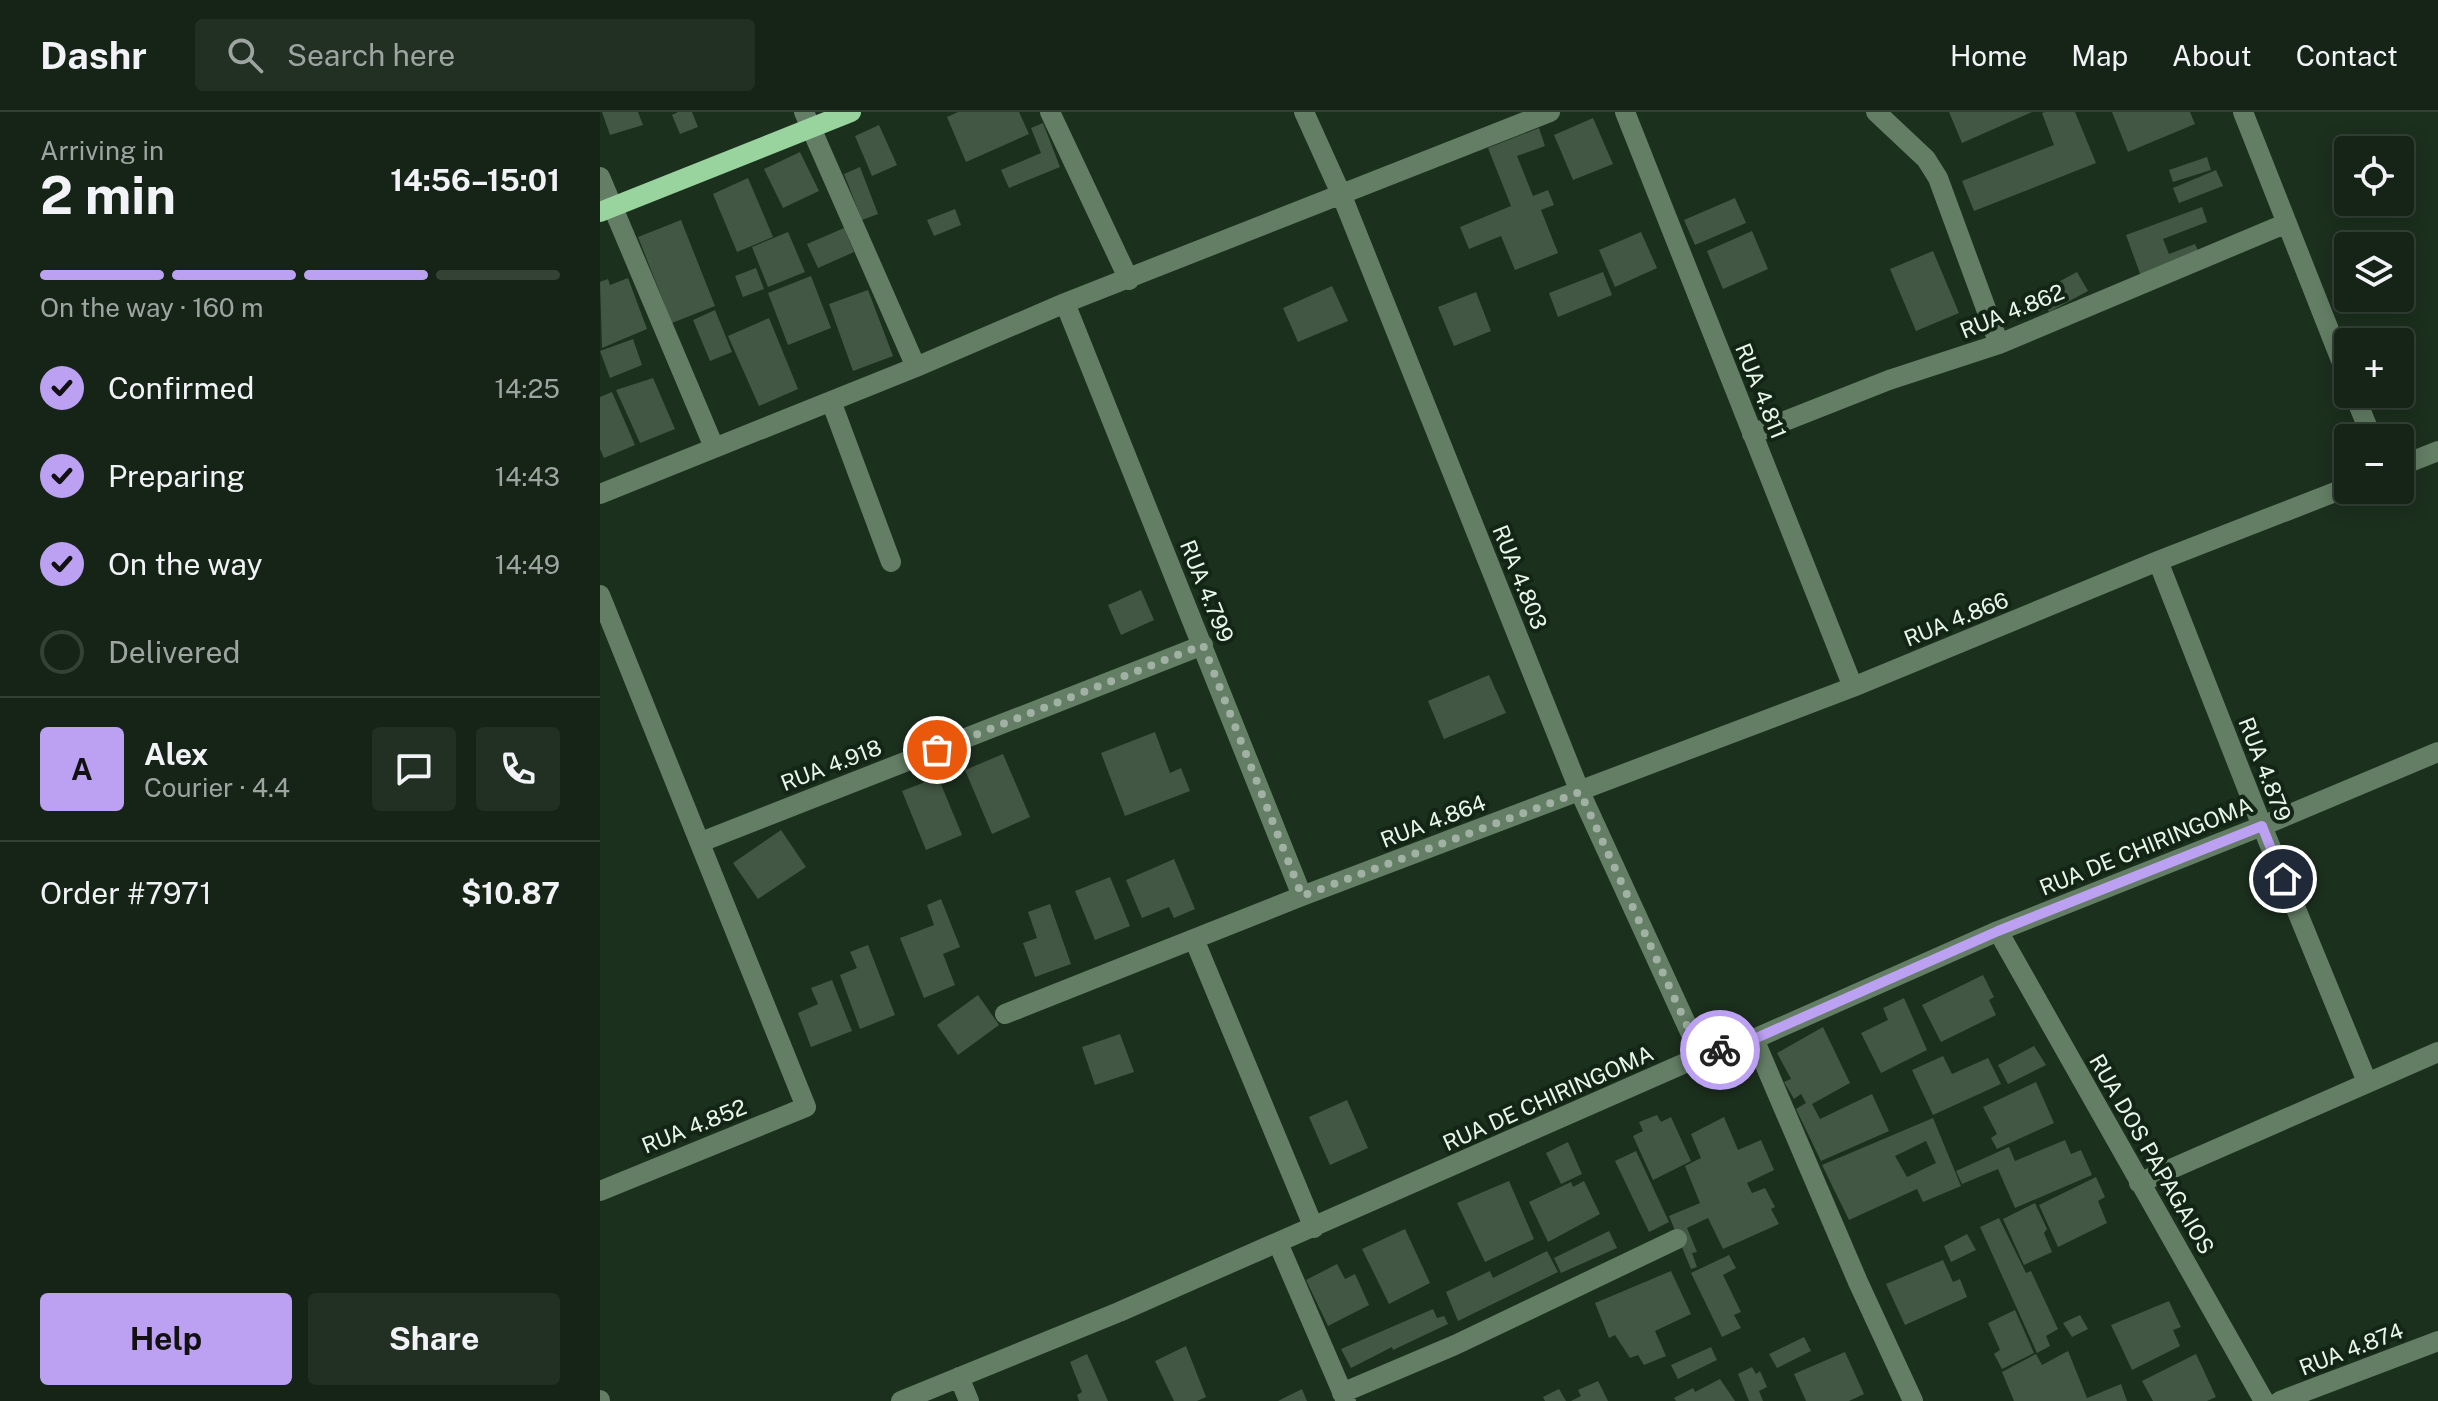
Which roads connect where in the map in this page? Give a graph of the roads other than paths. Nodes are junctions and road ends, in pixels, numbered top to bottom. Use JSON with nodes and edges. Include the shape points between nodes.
{"nodes":[{"id":1,"x":851,"y":112,"type":"edge"},
{"id":2,"x":1050,"y":112,"type":"edge"},
{"id":3,"x":1304,"y":112,"type":"edge"},
{"id":4,"x":1550,"y":112,"type":"edge"},
{"id":5,"x":1625,"y":112,"type":"edge"},
{"id":6,"x":1876,"y":112,"type":"edge"},
{"id":7,"x":2243,"y":112,"type":"edge"},
{"id":8,"x":807,"y":120,"type":"edge"},
{"id":9,"x":600,"y":177,"type":"edge"},
{"id":10,"x":1342,"y":196,"type":"junction"},
{"id":11,"x":606,"y":210,"type":"edge"},
{"id":12,"x":2287,"y":223,"type":"junction"},
{"id":13,"x":1129,"y":280,"type":"junction"},
{"id":14,"x":1065,"y":303,"type":"junction"},
{"id":15,"x":2334,"y":342,"type":"edge"},
{"id":16,"x":1999,"y":344,"type":"junction"},
{"id":17,"x":916,"y":367,"type":"junction"},
{"id":18,"x":831,"y":401,"type":"junction"},
{"id":19,"x":1752,"y":434,"type":"junction"},
{"id":20,"x":714,"y":447,"type":"junction"},
{"id":21,"x":2438,"y":451,"type":"edge"},
{"id":22,"x":2414,"y":460,"type":"edge"},
{"id":23,"x":2334,"y":492,"type":"edge"},
{"id":24,"x":600,"y":494,"type":"edge"},
{"id":25,"x":2158,"y":561,"type":"junction"},
{"id":26,"x":891,"y":562,"type":"dead end"},
{"id":27,"x":600,"y":595,"type":"edge"},
{"id":28,"x":607,"y":634,"type":"edge"},
{"id":29,"x":1203,"y":645,"type":"junction"},
{"id":30,"x":1853,"y":687,"type":"junction"},
{"id":31,"x":2438,"y":752,"type":"edge"},
{"id":32,"x":1580,"y":792,"type":"junction"},
{"id":33,"x":2262,"y":826,"type":"junction"},
{"id":34,"x":701,"y":842,"type":"junction"},
{"id":35,"x":1302,"y":896,"type":"junction"},
{"id":36,"x":1998,"y":931,"type":"junction"},
{"id":37,"x":1194,"y":939,"type":"junction"},
{"id":38,"x":1005,"y":1014,"type":"dead end"},
{"id":39,"x":1754,"y":1039,"type":"junction"},
{"id":40,"x":1701,"y":1056,"type":"junction"},
{"id":41,"x":2437,"y":1056,"type":"edge"},
{"id":42,"x":2367,"y":1082,"type":"junction"},
{"id":43,"x":2139,"y":1183,"type":"junction"},
{"id":44,"x":600,"y":1191,"type":"edge"},
{"id":45,"x":1314,"y":1228,"type":"junction"},
{"id":46,"x":1677,"y":1239,"type":"dead end"},
{"id":47,"x":1278,"y":1243,"type":"junction"},
{"id":48,"x":2438,"y":1341,"type":"edge"},
{"id":49,"x":959,"y":1377,"type":"junction"},
{"id":50,"x":1344,"y":1397,"type":"edge"},
{"id":51,"x":901,"y":1401,"type":"edge"},
{"id":52,"x":969,"y":1401,"type":"edge"},
{"id":53,"x":1913,"y":1401,"type":"edge"},
{"id":54,"x":2264,"y":1401,"type":"edge"},
{"id":55,"x":2280,"y":1401,"type":"edge"}],
"edges":[{"from":1,"to":8,"type":"main road"},
{"from":2,"to":13,"type":"street"},
{"from":3,"to":10,"type":"street","name":"RUA 4.803"},
{"from":4,"to":10,"type":"street"},
{"from":5,"to":19,"type":"street","name":"RUA 4.811"},
{"from":6,"to":16,"type":"street","via":[[1926,159],[1938,178]]},
{"from":7,"to":12,"type":"street"},
{"from":8,"to":11,"type":"main road"},
{"from":8,"to":17,"type":"street"},
{"from":9,"to":11,"type":"street"},
{"from":10,"to":13,"type":"street"},
{"from":10,"to":32,"type":"street","name":"RUA 4.803"},
{"from":11,"to":20,"type":"street"},
{"from":12,"to":15,"type":"street"},
{"from":12,"to":16,"type":"street","name":"RUA 4.862"},
{"from":13,"to":14,"type":"street"},
{"from":14,"to":17,"type":"street"},
{"from":14,"to":29,"type":"street","name":"RUA 4.799"},
{"from":16,"to":19,"type":"street","name":"RUA 4.862"},
{"from":17,"to":18,"type":"street"},
{"from":18,"to":20,"type":"street"},
{"from":18,"to":26,"type":"street"},
{"from":19,"to":30,"type":"street","name":"RUA 4.811"},
{"from":20,"to":24,"type":"street"},
{"from":21,"to":22,"type":"street"},
{"from":23,"to":25,"type":"street","name":"RUA 4.866"},
{"from":25,"to":30,"type":"street","name":"RUA 4.866"},
{"from":25,"to":33,"type":"street","name":"RUA 4.879"},
{"from":27,"to":28,"type":"street"},
{"from":28,"to":34,"type":"street"},
{"from":29,"to":34,"type":"street","name":"RUA 4.918"},
{"from":29,"to":35,"type":"street","name":"RUA 4.799"},
{"from":30,"to":32,"type":"street","name":"RUA 4.866"},
{"from":31,"to":33,"type":"street","name":"RUA DE CHIRINGOMA"},
{"from":32,"to":35,"type":"street","name":"RUA 4.864"},
{"from":32,"to":40,"type":"street","name":"RUA 4.803"},
{"from":33,"to":36,"type":"street","name":"RUA DE CHIRINGOMA"},
{"from":33,"to":42,"type":"street","name":"RUA 4.879"},
{"from":34,"to":44,"type":"street","name":"RUA 4.852","via":[[806,1107]]},
{"from":35,"to":37,"type":"street","name":"RUA 4.864"},
{"from":36,"to":39,"type":"street","name":"RUA DE CHIRINGOMA"},
{"from":36,"to":43,"type":"street","name":"RUA DOS PAPAGAIOS"},
{"from":37,"to":38,"type":"street","name":"RUA 4.864"},
{"from":37,"to":45,"type":"street"},
{"from":39,"to":40,"type":"street","name":"RUA DE CHIRINGOMA"},
{"from":39,"to":53,"type":"street"},
{"from":40,"to":45,"type":"street","name":"RUA DE CHIRINGOMA"},
{"from":41,"to":42,"type":"street"},
{"from":42,"to":43,"type":"street"},
{"from":43,"to":54,"type":"street","name":"RUA DOS PAPAGAIOS"},
{"from":45,"to":47,"type":"street","name":"RUA DE CHIRINGOMA"},
{"from":46,"to":50,"type":"street"},
{"from":47,"to":49,"type":"street","name":"RUA DE CHIRINGOMA"},
{"from":47,"to":50,"type":"street"},
{"from":48,"to":55,"type":"street","name":"RUA 4.874"},
{"from":49,"to":51,"type":"street","name":"RUA DE CHIRINGOMA"},
{"from":49,"to":52,"type":"street"}]}
